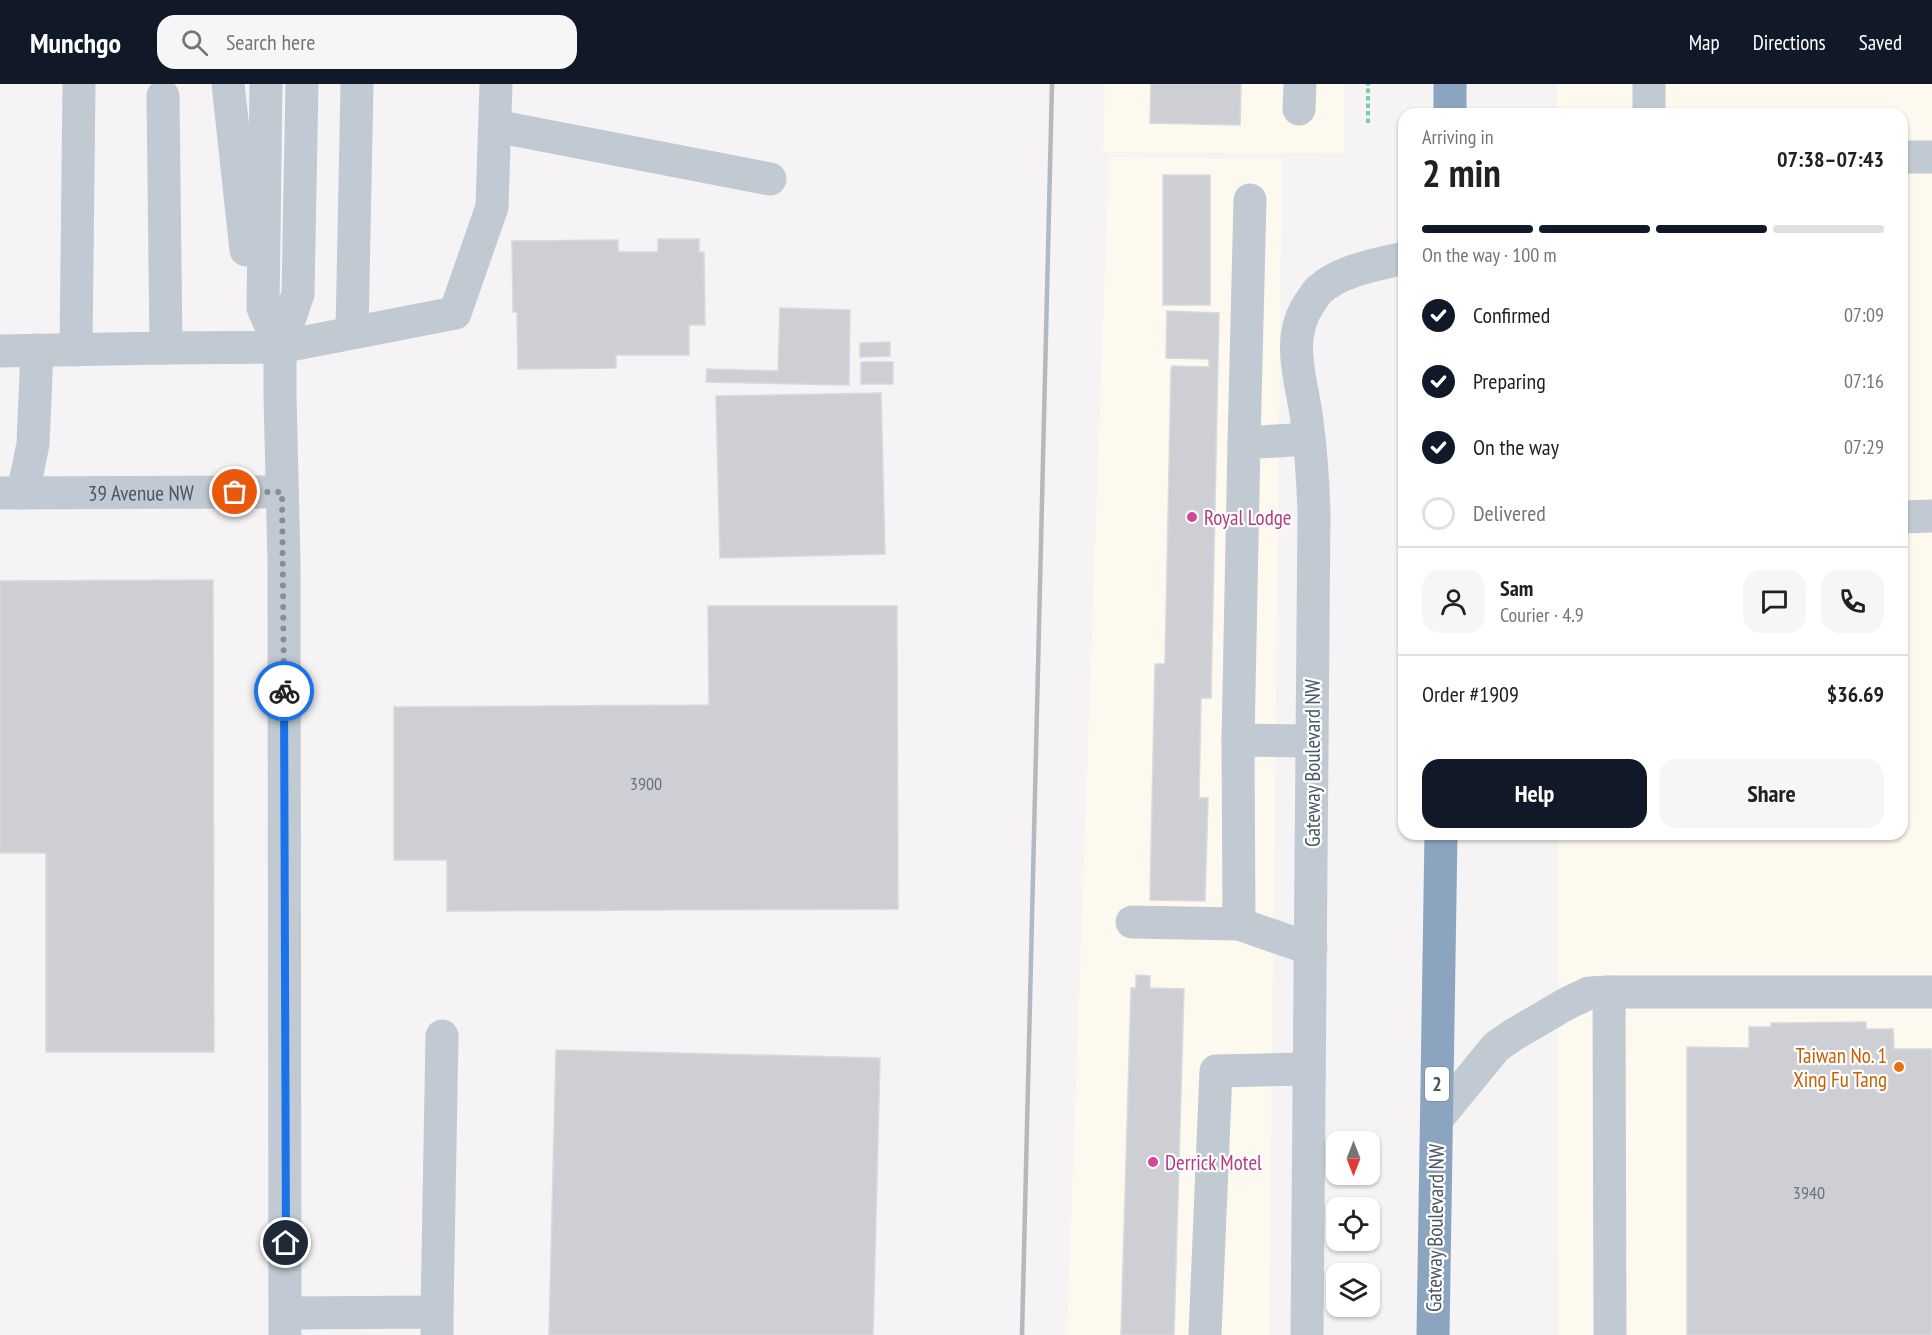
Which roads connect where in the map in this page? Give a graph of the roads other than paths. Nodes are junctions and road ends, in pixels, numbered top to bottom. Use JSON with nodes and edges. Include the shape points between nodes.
{"nodes":[{"id":1,"x":79,"y":84,"type":"edge"},
{"id":2,"x":228,"y":84,"type":"edge"},
{"id":3,"x":266,"y":84,"type":"edge"},
{"id":4,"x":302,"y":84,"type":"edge"},
{"id":5,"x":357,"y":84,"type":"edge"},
{"id":6,"x":496,"y":84,"type":"edge"},
{"id":7,"x":1450,"y":84,"type":"edge"},
{"id":8,"x":1649,"y":84,"type":"edge"},
{"id":9,"x":163,"y":96,"type":"dead end"},
{"id":10,"x":1450,"y":108,"type":"edge"},
{"id":11,"x":1648,"y":108,"type":"edge"},
{"id":12,"x":495,"y":126,"type":"junction"},
{"id":13,"x":1908,"y":157,"type":"edge"},
{"id":14,"x":1932,"y":157,"type":"edge"},
{"id":15,"x":770,"y":180,"type":"dead end"},
{"id":16,"x":1250,"y":200,"type":"dead end"},
{"id":17,"x":1398,"y":260,"type":"edge"},
{"id":18,"x":263,"y":308,"type":"junction"},
{"id":19,"x":352,"y":333,"type":"junction"},
{"id":20,"x":280,"y":347,"type":"junction"},
{"id":21,"x":166,"y":348,"type":"junction"},
{"id":22,"x":37,"y":350,"type":"junction"},
{"id":23,"x":76,"y":350,"type":"junction"},
{"id":24,"x":0,"y":351,"type":"edge"},
{"id":25,"x":1309,"y":439,"type":"junction"},
{"id":26,"x":1244,"y":443,"type":"junction"},
{"id":27,"x":282,"y":492,"type":"junction"},
{"id":28,"x":11,"y":493,"type":"edge"},
{"id":29,"x":1908,"y":516,"type":"edge"},
{"id":30,"x":1932,"y":516,"type":"edge"},
{"id":31,"x":1238,"y":740,"type":"junction"},
{"id":32,"x":1312,"y":741,"type":"junction"},
{"id":33,"x":1441,"y":840,"type":"edge"},
{"id":34,"x":1132,"y":922,"type":"dead end"},
{"id":35,"x":1239,"y":924,"type":"junction"},
{"id":36,"x":1311,"y":949,"type":"junction"},
{"id":37,"x":1932,"y":992,"type":"edge"},
{"id":38,"x":1599,"y":993,"type":"junction"},
{"id":39,"x":442,"y":1036,"type":"dead end"},
{"id":40,"x":1309,"y":1069,"type":"junction"},
{"id":41,"x":1437,"y":1119,"type":"junction"},
{"id":42,"x":437,"y":1323,"type":"edge"},
{"id":43,"x":286,"y":1324,"type":"edge"},
{"id":44,"x":1205,"y":1335,"type":"edge"},
{"id":45,"x":1307,"y":1335,"type":"edge"},
{"id":46,"x":1433,"y":1335,"type":"edge"},
{"id":47,"x":1610,"y":1335,"type":"edge"}],
"edges":[{"from":1,"to":23,"type":"street"},
{"from":2,"to":18,"type":"street","via":[[249,278]]},
{"from":3,"to":18,"type":"street"},
{"from":4,"to":20,"type":"street","via":[[298,294]]},
{"from":5,"to":19,"type":"street"},
{"from":6,"to":12,"type":"street"},
{"from":7,"to":10,"type":"highway"},
{"from":8,"to":11,"type":"street"},
{"from":9,"to":21,"type":"street"},
{"from":12,"to":15,"type":"street"},
{"from":12,"to":19,"type":"street","via":[[492,207],[455,313]]},
{"from":13,"to":14,"type":"street"},
{"from":16,"to":26,"type":"street"},
{"from":17,"to":25,"type":"street","name":"Gateway Boulevard NW","via":[[1341,276],[1318,290],[1305,309],[1297,331],[1296,352]]},
{"from":18,"to":20,"type":"street"},
{"from":19,"to":20,"type":"street"},
{"from":20,"to":21,"type":"street"},
{"from":20,"to":27,"type":"street"},
{"from":21,"to":23,"type":"street"},
{"from":22,"to":23,"type":"street"},
{"from":22,"to":24,"type":"street"},
{"from":22,"to":28,"type":"street","via":[[33,444]]},
{"from":25,"to":26,"type":"street"},
{"from":25,"to":32,"type":"street","name":"Gateway Boulevard NW","via":[[1314,512]]},
{"from":26,"to":31,"type":"street"},
{"from":27,"to":28,"type":"street","name":"39 Avenue NW"},
{"from":27,"to":43,"type":"street"},
{"from":29,"to":30,"type":"street"},
{"from":31,"to":32,"type":"street"},
{"from":31,"to":35,"type":"street"},
{"from":32,"to":36,"type":"street","name":"Gateway Boulevard NW"},
{"from":33,"to":41,"type":"highway","name":"Gateway Boulevard NW","number":"2"},
{"from":34,"to":35,"type":"street"},
{"from":35,"to":36,"type":"street"},
{"from":36,"to":40,"type":"street","name":"Gateway Boulevard NW"},
{"from":37,"to":38,"type":"street"},
{"from":38,"to":41,"type":"street","via":[[1566,1004],[1496,1047]]},
{"from":38,"to":47,"type":"street"},
{"from":39,"to":42,"type":"street"},
{"from":40,"to":44,"type":"street","via":[[1216,1071]]},
{"from":40,"to":45,"type":"street","name":"Gateway Boulevard NW"},
{"from":41,"to":46,"type":"highway","name":"Gateway Boulevard NW","number":"2"},
{"from":42,"to":43,"type":"street"}]}
